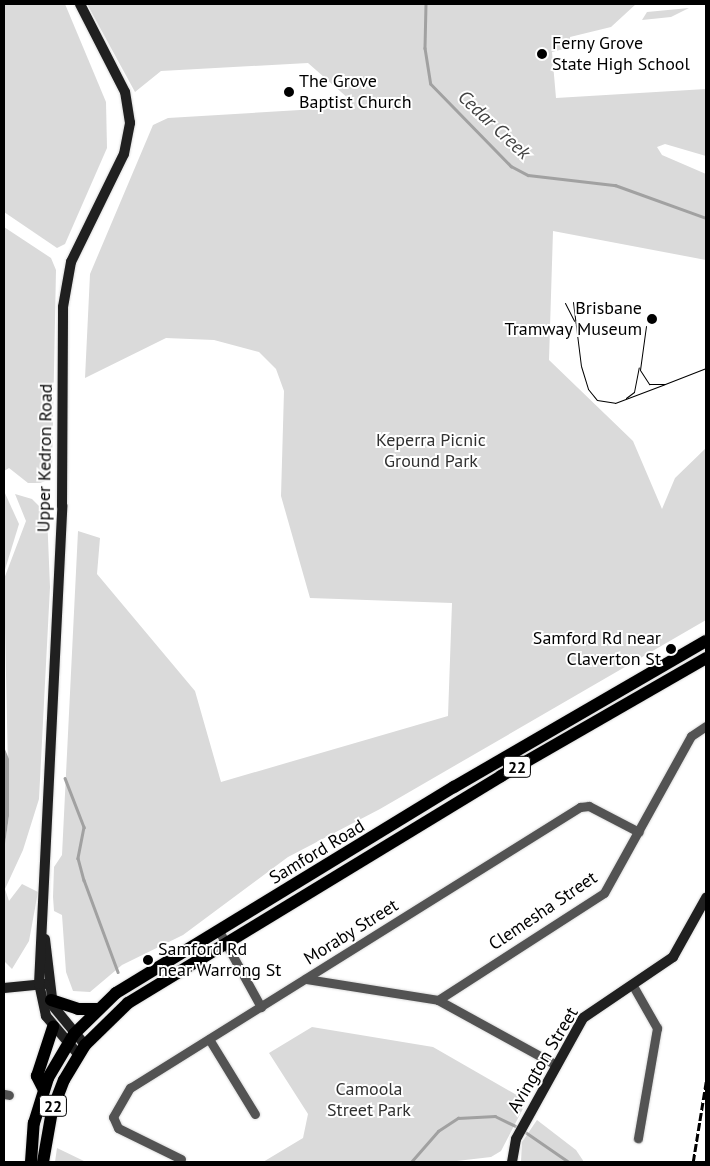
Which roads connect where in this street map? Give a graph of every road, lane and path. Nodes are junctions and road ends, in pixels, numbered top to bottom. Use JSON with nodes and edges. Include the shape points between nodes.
{"nodes":[{"id":1,"x":80,"y":4,"type":"edge"},
{"id":2,"x":706,"y":641,"type":"edge"},
{"id":3,"x":706,"y":658,"type":"edge"},
{"id":4,"x":706,"y":726,"type":"edge"},
{"id":5,"x":639,"y":832,"type":"junction"},
{"id":6,"x":706,"y":898,"type":"edge"},
{"id":7,"x":219,"y":931,"type":"junction"},
{"id":8,"x":226,"y":944,"type":"junction"},
{"id":9,"x":306,"y":979,"type":"junction"},
{"id":10,"x":45,"y":984,"type":"junction"},
{"id":11,"x":632,"y":984,"type":"junction"},
{"id":12,"x":4,"y":988,"type":"edge"},
{"id":13,"x":51,"y":1000,"type":"junction"},
{"id":14,"x":438,"y":1000,"type":"junction"},
{"id":15,"x":261,"y":1007,"type":"junction"},
{"id":16,"x":97,"y":1009,"type":"junction"},
{"id":17,"x":53,"y":1027,"type":"junction"},
{"id":18,"x":71,"y":1039,"type":"junction"},
{"id":19,"x":209,"y":1039,"type":"junction"},
{"id":20,"x":82,"y":1049,"type":"junction"},
{"id":21,"x":556,"y":1065,"type":"junction"},
{"id":22,"x":44,"y":1090,"type":"junction"},
{"id":23,"x":255,"y":1114,"type":"dead end"},
{"id":24,"x":638,"y":1138,"type":"dead end"},
{"id":25,"x":181,"y":1159,"type":"dead end"},
{"id":26,"x":31,"y":1162,"type":"edge"},
{"id":27,"x":43,"y":1162,"type":"edge"},
{"id":28,"x":512,"y":1162,"type":"edge"}],
"edges":[{"from":1,"to":10,"type":"main road","name":"Upper Kedron Road","via":[[125,92],[130,123],[124,154],[78,247],[65,292],[62,506]]},
{"from":2,"to":7,"type":"main road","name":"Samford Road","number":"22","via":[[454,787]]},
{"from":3,"to":8,"type":"main road","name":"Samford Road","number":"22","via":[[501,776]]},
{"from":4,"to":5,"type":"street","name":"Clemesha Street","via":[[691,736]]},
{"from":5,"to":9,"type":"street","name":"Moraby Street","via":[[589,806],[580,807]]},
{"from":5,"to":14,"type":"street","name":"Clemesha Street","via":[[604,893]]},
{"from":6,"to":11,"type":"main road","name":"Avington Street","via":[[673,957]]},
{"from":7,"to":8,"type":"street"},
{"from":7,"to":16,"type":"main road","name":"Samford Road","number":"22","via":[[134,980]]},
{"from":8,"to":15,"type":"street"},
{"from":8,"to":20,"type":"main road","name":"Samford Road","number":"22","via":[[128,1003]]},
{"from":9,"to":14,"type":"street"},
{"from":9,"to":15,"type":"street","name":"Moraby Street"},
{"from":10,"to":12,"type":"main road"},
{"from":10,"to":13,"type":"main road","name":"Upper Kedron Road"},
{"from":10,"to":17,"type":"main road","name":"Upper Kedron Road","via":[[43,1008]]},
{"from":11,"to":21,"type":"main road","name":"Avington Street","via":[[587,1013]]},
{"from":11,"to":24,"type":"street","via":[[657,1028]]},
{"from":13,"to":16,"type":"main road","via":[[78,1009]]},
{"from":13,"to":18,"type":"main road","name":"Upper Kedron Road"},
{"from":14,"to":21,"type":"street"},
{"from":15,"to":19,"type":"street","name":"Moraby Street"},
{"from":16,"to":18,"type":"main road","name":"Samford Road","number":"22"},
{"from":17,"to":18,"type":"main road","name":"Upper Kedron Road"},
{"from":17,"to":22,"type":"main road","via":[[37,1076]]},
{"from":18,"to":20,"type":"main road","name":"Upper Kedron Road"},
{"from":18,"to":22,"type":"main road","name":"Samford Road","number":"22"},
{"from":19,"to":23,"type":"street"},
{"from":19,"to":25,"type":"street","name":"Moraby Street","via":[[130,1088],[113,1117],[118,1128]]},
{"from":20,"to":27,"type":"main road","name":"Samford Road","number":"22","via":[[52,1110]]},
{"from":21,"to":28,"type":"main road","name":"Avington Street","via":[[516,1139]]},
{"from":22,"to":26,"type":"main road","name":"Samford Road","number":"22"}]}
